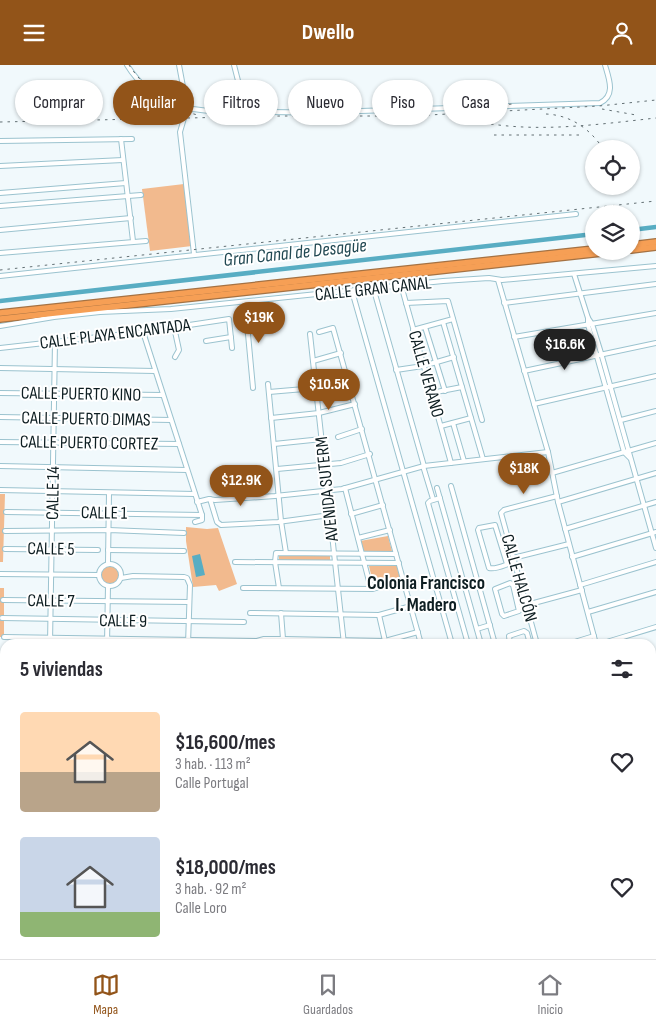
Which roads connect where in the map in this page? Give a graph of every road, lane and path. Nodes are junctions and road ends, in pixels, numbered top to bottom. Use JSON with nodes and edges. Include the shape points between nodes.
{"nodes":[{"id":1,"x":127,"y":65,"type":"edge"},
{"id":2,"x":179,"y":65,"type":"edge"},
{"id":3,"x":234,"y":65,"type":"edge"},
{"id":4,"x":605,"y":65,"type":"edge"},
{"id":5,"x":138,"y":80,"type":"edge"},
{"id":6,"x":181,"y":80,"type":"edge"},
{"id":7,"x":238,"y":80,"type":"edge"},
{"id":8,"x":278,"y":111,"type":"edge"},
{"id":9,"x":182,"y":125,"type":"edge"},
{"id":10,"x":121,"y":139,"type":"junction"},
{"id":11,"x":132,"y":139,"type":"dead end"},
{"id":12,"x":0,"y":141,"type":"edge"},
{"id":13,"x":123,"y":160,"type":"junction"},
{"id":14,"x":0,"y":166,"type":"edge"},
{"id":15,"x":126,"y":183,"type":"junction"},
{"id":16,"x":0,"y":193,"type":"edge"},
{"id":17,"x":141,"y":195,"type":"dead end"},
{"id":18,"x":128,"y":196,"type":"junction"},
{"id":19,"x":0,"y":206,"type":"edge"},
{"id":20,"x":576,"y":214,"type":"dead end"},
{"id":21,"x":131,"y":219,"type":"junction"},
{"id":22,"x":0,"y":230,"type":"edge"},
{"id":23,"x":134,"y":241,"type":"junction"},
{"id":24,"x":146,"y":241,"type":"dead end"},
{"id":25,"x":656,"y":242,"type":"edge"},
{"id":26,"x":640,"y":244,"type":"edge"},
{"id":27,"x":656,"y":247,"type":"edge"},
{"id":28,"x":640,"y":249,"type":"edge"},
{"id":29,"x":585,"y":250,"type":"edge"},
{"id":30,"x":0,"y":253,"type":"edge"},
{"id":31,"x":194,"y":254,"type":"junction"},
{"id":32,"x":585,"y":255,"type":"edge"},
{"id":33,"x":656,"y":267,"type":"edge"},
{"id":34,"x":574,"y":274,"type":"junction"},
{"id":35,"x":0,"y":276,"type":"edge"},
{"id":36,"x":498,"y":280,"type":"junction"},
{"id":37,"x":656,"y":284,"type":"edge"},
{"id":38,"x":401,"y":285,"type":"junction"},
{"id":39,"x":373,"y":287,"type":"junction"},
{"id":40,"x":352,"y":291,"type":"junction"},
{"id":41,"x":580,"y":294,"type":"junction"},
{"id":42,"x":245,"y":303,"type":"junction"},
{"id":43,"x":406,"y":303,"type":"junction"},
{"id":44,"x":504,"y":303,"type":"junction"},
{"id":45,"x":0,"y":313,"type":"edge"},
{"id":46,"x":656,"y":313,"type":"edge"},
{"id":47,"x":0,"y":319,"type":"edge"},
{"id":48,"x":453,"y":319,"type":"junction"},
{"id":49,"x":443,"y":322,"type":"junction"},
{"id":50,"x":590,"y":324,"type":"junction"},
{"id":51,"x":0,"y":326,"type":"edge"},
{"id":52,"x":174,"y":327,"type":"junction"},
{"id":53,"x":425,"y":327,"type":"junction"},
{"id":54,"x":413,"y":330,"type":"junction"},
{"id":55,"x":143,"y":331,"type":"junction"},
{"id":56,"x":319,"y":332,"type":"dead end"},
{"id":57,"x":310,"y":334,"type":"dead end"},
{"id":58,"x":231,"y":337,"type":"junction"},
{"id":59,"x":514,"y":337,"type":"junction"},
{"id":60,"x":206,"y":341,"type":"dead end"},
{"id":61,"x":55,"y":342,"type":"junction"},
{"id":62,"x":656,"y":343,"type":"edge"},
{"id":63,"x":0,"y":348,"type":"edge"},
{"id":64,"x":232,"y":348,"type":"dead end"},
{"id":65,"x":341,"y":353,"type":"junction"},
{"id":66,"x":601,"y":353,"type":"junction"},
{"id":67,"x":596,"y":355,"type":"junction"},
{"id":68,"x":175,"y":357,"type":"dead end"},
{"id":69,"x":454,"y":357,"type":"junction"},
{"id":70,"x":313,"y":361,"type":"junction"},
{"id":71,"x":436,"y":363,"type":"junction"},
{"id":72,"x":423,"y":366,"type":"junction"},
{"id":73,"x":0,"y":369,"type":"edge"},
{"id":74,"x":55,"y":369,"type":"junction"},
{"id":75,"x":396,"y":370,"type":"junction"},
{"id":76,"x":155,"y":371,"type":"junction"},
{"id":77,"x":524,"y":371,"type":"junction"},
{"id":78,"x":656,"y":376,"type":"edge"},
{"id":79,"x":348,"y":379,"type":"junction"},
{"id":80,"x":268,"y":384,"type":"dead end"},
{"id":81,"x":462,"y":387,"type":"junction"},
{"id":82,"x":611,"y":387,"type":"junction"},
{"id":83,"x":254,"y":388,"type":"dead end"},
{"id":84,"x":316,"y":388,"type":"junction"},
{"id":85,"x":605,"y":388,"type":"junction"},
{"id":86,"x":444,"y":391,"type":"junction"},
{"id":87,"x":269,"y":392,"type":"junction"},
{"id":88,"x":0,"y":393,"type":"edge"},
{"id":89,"x":431,"y":393,"type":"junction"},
{"id":90,"x":54,"y":394,"type":"junction"},
{"id":91,"x":163,"y":395,"type":"junction"},
{"id":92,"x":355,"y":404,"type":"junction"},
{"id":93,"x":534,"y":405,"type":"junction"},
{"id":94,"x":656,"y":411,"type":"edge"},
{"id":95,"x":319,"y":413,"type":"junction"},
{"id":96,"x":0,"y":417,"type":"edge"},
{"id":97,"x":54,"y":418,"type":"junction"},
{"id":98,"x":271,"y":418,"type":"junction"},
{"id":99,"x":471,"y":418,"type":"junction"},
{"id":100,"x":171,"y":420,"type":"junction"},
{"id":101,"x":482,"y":420,"type":"dead end"},
{"id":102,"x":621,"y":420,"type":"junction"},
{"id":103,"x":453,"y":423,"type":"junction"},
{"id":104,"x":441,"y":426,"type":"junction"},
{"id":105,"x":362,"y":429,"type":"junction"},
{"id":106,"x":338,"y":437,"type":"dead end"},
{"id":107,"x":322,"y":439,"type":"junction"},
{"id":108,"x":0,"y":442,"type":"edge"},
{"id":109,"x":54,"y":443,"type":"junction"},
{"id":110,"x":656,"y":443,"type":"edge"},
{"id":111,"x":179,"y":444,"type":"junction"},
{"id":112,"x":274,"y":444,"type":"junction"},
{"id":113,"x":548,"y":451,"type":"junction"},
{"id":114,"x":630,"y":451,"type":"junction"},
{"id":115,"x":624,"y":452,"type":"junction"},
{"id":116,"x":370,"y":454,"type":"junction"},
{"id":117,"x":630,"y":458,"type":"junction"},
{"id":118,"x":483,"y":459,"type":"junction"},
{"id":119,"x":464,"y":461,"type":"junction"},
{"id":120,"x":451,"y":463,"type":"junction"},
{"id":121,"x":324,"y":465,"type":"junction"},
{"id":122,"x":0,"y":466,"type":"edge"},
{"id":123,"x":424,"y":466,"type":"junction"},
{"id":124,"x":53,"y":467,"type":"junction"},
{"id":125,"x":187,"y":469,"type":"junction"},
{"id":126,"x":277,"y":469,"type":"junction"},
{"id":127,"x":404,"y":472,"type":"junction"},
{"id":128,"x":552,"y":473,"type":"junction"},
{"id":129,"x":656,"y":473,"type":"edge"},
{"id":130,"x":636,"y":479,"type":"junction"},
{"id":131,"x":376,"y":480,"type":"junction"},
{"id":132,"x":451,"y":486,"type":"dead end"},
{"id":133,"x":345,"y":488,"type":"junction"},
{"id":134,"x":437,"y":488,"type":"dead end"},
{"id":135,"x":0,"y":490,"type":"edge"},
{"id":136,"x":327,"y":490,"type":"junction"},
{"id":137,"x":52,"y":491,"type":"junction"},
{"id":138,"x":109,"y":493,"type":"junction"},
{"id":139,"x":195,"y":494,"type":"junction"},
{"id":140,"x":279,"y":496,"type":"junction"},
{"id":141,"x":557,"y":497,"type":"junction"},
{"id":142,"x":440,"y":498,"type":"junction"},
{"id":143,"x":210,"y":499,"type":"junction"},
{"id":144,"x":433,"y":499,"type":"junction"},
{"id":145,"x":197,"y":502,"type":"junction"},
{"id":146,"x":558,"y":502,"type":"junction"},
{"id":147,"x":656,"y":502,"type":"edge"},
{"id":148,"x":383,"y":505,"type":"junction"},
{"id":149,"x":644,"y":505,"type":"junction"},
{"id":150,"x":6,"y":512,"type":"dead end"},
{"id":151,"x":52,"y":512,"type":"junction"},
{"id":152,"x":109,"y":513,"type":"junction"},
{"id":153,"x":351,"y":514,"type":"junction"},
{"id":154,"x":202,"y":515,"type":"junction"},
{"id":155,"x":330,"y":515,"type":"junction"},
{"id":156,"x":281,"y":521,"type":"junction"},
{"id":157,"x":195,"y":522,"type":"dead end"},
{"id":158,"x":565,"y":529,"type":"junction"},
{"id":159,"x":108,"y":530,"type":"junction"},
{"id":160,"x":390,"y":530,"type":"junction"},
{"id":161,"x":5,"y":531,"type":"dead end"},
{"id":162,"x":52,"y":531,"type":"junction"},
{"id":163,"x":184,"y":533,"type":"dead end"},
{"id":164,"x":654,"y":533,"type":"edge"},
{"id":165,"x":358,"y":538,"type":"junction"},
{"id":166,"x":569,"y":544,"type":"junction"},
{"id":167,"x":656,"y":548,"type":"edge"},
{"id":168,"x":5,"y":549,"type":"dead end"},
{"id":169,"x":52,"y":549,"type":"junction"},
{"id":170,"x":98,"y":550,"type":"dead end"},
{"id":171,"x":108,"y":551,"type":"junction"},
{"id":172,"x":184,"y":551,"type":"dead end"},
{"id":173,"x":286,"y":553,"type":"junction"},
{"id":174,"x":334,"y":554,"type":"junction"},
{"id":175,"x":362,"y":554,"type":"junction"},
{"id":176,"x":396,"y":554,"type":"junction"},
{"id":177,"x":572,"y":557,"type":"junction"},
{"id":178,"x":514,"y":560,"type":"junction"},
{"id":179,"x":235,"y":562,"type":"dead end"},
{"id":180,"x":275,"y":562,"type":"junction"},
{"id":181,"x":656,"y":562,"type":"edge"},
{"id":182,"x":108,"y":563,"type":"junction"},
{"id":183,"x":335,"y":563,"type":"junction"},
{"id":184,"x":364,"y":563,"type":"junction"},
{"id":185,"x":399,"y":563,"type":"junction"},
{"id":186,"x":507,"y":564,"type":"junction"},
{"id":187,"x":0,"y":574,"type":"edge"},
{"id":188,"x":52,"y":575,"type":"junction"},
{"id":189,"x":99,"y":575,"type":"junction"},
{"id":190,"x":121,"y":576,"type":"junction"},
{"id":191,"x":403,"y":580,"type":"junction"},
{"id":192,"x":580,"y":585,"type":"junction"},
{"id":193,"x":108,"y":586,"type":"junction"},
{"id":194,"x":279,"y":587,"type":"junction"},
{"id":195,"x":243,"y":588,"type":"dead end"},
{"id":196,"x":338,"y":589,"type":"junction"},
{"id":197,"x":371,"y":589,"type":"junction"},
{"id":198,"x":582,"y":591,"type":"junction"},
{"id":199,"x":656,"y":592,"type":"edge"},
{"id":200,"x":3,"y":600,"type":"dead end"},
{"id":201,"x":51,"y":601,"type":"junction"},
{"id":202,"x":108,"y":602,"type":"junction"},
{"id":203,"x":189,"y":602,"type":"junction"},
{"id":204,"x":526,"y":605,"type":"junction"},
{"id":205,"x":410,"y":607,"type":"junction"},
{"id":206,"x":519,"y":607,"type":"junction"},
{"id":207,"x":588,"y":612,"type":"junction"},
{"id":208,"x":250,"y":613,"type":"dead end"},
{"id":209,"x":281,"y":613,"type":"junction"},
{"id":210,"x":340,"y":615,"type":"junction"},
{"id":211,"x":379,"y":615,"type":"junction"},
{"id":212,"x":2,"y":618,"type":"dead end"},
{"id":213,"x":51,"y":619,"type":"junction"},
{"id":214,"x":108,"y":620,"type":"junction"},
{"id":215,"x":189,"y":621,"type":"junction"},
{"id":216,"x":244,"y":622,"type":"dead end"},
{"id":217,"x":490,"y":625,"type":"junction"},
{"id":218,"x":656,"y":627,"type":"edge"},
{"id":219,"x":477,"y":629,"type":"junction"},
{"id":220,"x":418,"y":632,"type":"junction"},
{"id":221,"x":479,"y":635,"type":"junction"},
{"id":222,"x":594,"y":636,"type":"junction"},
{"id":223,"x":4,"y":637,"type":"dead end"},
{"id":224,"x":50,"y":638,"type":"junction"},
{"id":225,"x":69,"y":639,"type":"edge"},
{"id":226,"x":107,"y":639,"type":"edge"},
{"id":227,"x":188,"y":639,"type":"edge"},
{"id":228,"x":264,"y":639,"type":"edge"},
{"id":229,"x":283,"y":639,"type":"joint"},
{"id":230,"x":343,"y":639,"type":"edge"},
{"id":231,"x":385,"y":639,"type":"edge"},
{"id":232,"x":392,"y":639,"type":"edge"},
{"id":233,"x":420,"y":639,"type":"edge"},
{"id":234,"x":451,"y":639,"type":"edge"},
{"id":235,"x":466,"y":639,"type":"edge"},
{"id":236,"x":471,"y":639,"type":"edge"},
{"id":237,"x":480,"y":639,"type":"edge"},
{"id":238,"x":494,"y":639,"type":"edge"},
{"id":239,"x":509,"y":639,"type":"edge"},
{"id":240,"x":529,"y":639,"type":"edge"},
{"id":241,"x":536,"y":639,"type":"edge"},
{"id":242,"x":584,"y":639,"type":"edge"},
{"id":243,"x":596,"y":639,"type":"edge"},
{"id":244,"x":615,"y":639,"type":"edge"}],
"edges":[{"from":1,"to":5,"type":"street"},
{"from":2,"to":6,"type":"street"},
{"from":3,"to":7,"type":"street"},
{"from":4,"to":8,"type":"street","via":[[611,89],[603,101],[591,104]]},
{"from":9,"to":31,"type":"street"},
{"from":10,"to":11,"type":"street"},
{"from":10,"to":12,"type":"street"},
{"from":10,"to":13,"type":"street"},
{"from":13,"to":14,"type":"street"},
{"from":13,"to":15,"type":"street"},
{"from":15,"to":16,"type":"street"},
{"from":15,"to":18,"type":"street"},
{"from":17,"to":18,"type":"street"},
{"from":18,"to":19,"type":"street"},
{"from":18,"to":21,"type":"street"},
{"from":20,"to":31,"type":"street"},
{"from":21,"to":22,"type":"street"},
{"from":21,"to":23,"type":"street"},
{"from":23,"to":24,"type":"street"},
{"from":23,"to":30,"type":"street"},
{"from":25,"to":26,"type":"highway"},
{"from":27,"to":28,"type":"highway"},
{"from":29,"to":45,"type":"highway"},
{"from":31,"to":35,"type":"street"},
{"from":32,"to":47,"type":"highway"},
{"from":33,"to":34,"type":"street","name":"CALLE GRAN CANAL"},
{"from":34,"to":36,"type":"street","name":"CALLE GRAN CANAL"},
{"from":34,"to":41,"type":"street"},
{"from":36,"to":38,"type":"street","name":"CALLE GRAN CANAL","via":[[490,277]]},
{"from":36,"to":44,"type":"street"},
{"from":37,"to":41,"type":"street"},
{"from":38,"to":39,"type":"street","name":"CALLE GRAN CANAL"},
{"from":38,"to":43,"type":"street","name":"CALLE VERANO"},
{"from":39,"to":40,"type":"street","name":"CALLE GRAN CANAL"},
{"from":39,"to":75,"type":"street"},
{"from":40,"to":42,"type":"street","name":"CALLE GRAN CANAL"},
{"from":40,"to":127,"type":"street"},
{"from":41,"to":44,"type":"street"},
{"from":41,"to":50,"type":"street"},
{"from":42,"to":51,"type":"street","name":"CALLE GRAN CANAL","via":[[100,312]]},
{"from":42,"to":83,"type":"street"},
{"from":43,"to":48,"type":"street","via":[[448,301]]},
{"from":43,"to":54,"type":"street","name":"CALLE VERANO"},
{"from":44,"to":59,"type":"street"},
{"from":46,"to":50,"type":"street"},
{"from":48,"to":49,"type":"street"},
{"from":48,"to":101,"type":"street"},
{"from":49,"to":53,"type":"street"},
{"from":49,"to":69,"type":"street"},
{"from":50,"to":59,"type":"street"},
{"from":50,"to":66,"type":"street"},
{"from":50,"to":67,"type":"street"},
{"from":52,"to":55,"type":"street","name":"CALLE PLAYA ENCANTADA"},
{"from":52,"to":58,"type":"street","name":"CALLE PLAYA ENCANTADA","via":[[229,319]]},
{"from":52,"to":68,"type":"street","via":[[179,350]]},
{"from":53,"to":54,"type":"street"},
{"from":53,"to":71,"type":"street"},
{"from":54,"to":72,"type":"street","name":"CALLE VERANO"},
{"from":55,"to":61,"type":"street","name":"CALLE PLAYA ENCANTADA"},
{"from":55,"to":76,"type":"street"},
{"from":56,"to":65,"type":"street","via":[[333,328]]},
{"from":57,"to":70,"type":"street","name":"AVENIDA SUTERM"},
{"from":58,"to":60,"type":"street"},
{"from":58,"to":64,"type":"street"},
{"from":59,"to":77,"type":"street"},
{"from":61,"to":63,"type":"street","name":"CALLE PLAYA ENCANTADA"},
{"from":61,"to":74,"type":"street","name":"CALLE 14"},
{"from":62,"to":66,"type":"street"},
{"from":65,"to":70,"type":"street"},
{"from":65,"to":79,"type":"street"},
{"from":66,"to":67,"type":"street"},
{"from":66,"to":82,"type":"street"},
{"from":67,"to":77,"type":"street"},
{"from":67,"to":85,"type":"street"},
{"from":69,"to":71,"type":"street"},
{"from":69,"to":81,"type":"street"},
{"from":70,"to":84,"type":"street","name":"AVENIDA SUTERM"},
{"from":71,"to":72,"type":"street"},
{"from":71,"to":86,"type":"street"},
{"from":72,"to":75,"type":"street"},
{"from":72,"to":89,"type":"street","name":"CALLE VERANO"},
{"from":73,"to":74,"type":"street"},
{"from":74,"to":76,"type":"street"},
{"from":74,"to":90,"type":"street","name":"CALLE 14"},
{"from":75,"to":123,"type":"street"},
{"from":76,"to":91,"type":"street"},
{"from":77,"to":93,"type":"street"},
{"from":78,"to":82,"type":"street"},
{"from":79,"to":84,"type":"street"},
{"from":79,"to":92,"type":"street"},
{"from":80,"to":87,"type":"street"},
{"from":81,"to":86,"type":"street"},
{"from":81,"to":99,"type":"street"},
{"from":82,"to":85,"type":"street"},
{"from":82,"to":102,"type":"street"},
{"from":84,"to":87,"type":"street"},
{"from":84,"to":95,"type":"street","name":"AVENIDA SUTERM"},
{"from":85,"to":93,"type":"street"},
{"from":85,"to":115,"type":"street"},
{"from":86,"to":89,"type":"street"},
{"from":87,"to":98,"type":"street"},
{"from":88,"to":90,"type":"street","name":"CALLE PUERTO KINO"},
{"from":89,"to":104,"type":"street","name":"CALLE VERANO"},
{"from":90,"to":91,"type":"street","name":"CALLE PUERTO KINO"},
{"from":90,"to":97,"type":"street","name":"CALLE 14"},
{"from":91,"to":100,"type":"street"},
{"from":92,"to":95,"type":"street"},
{"from":92,"to":105,"type":"street"},
{"from":93,"to":113,"type":"street"},
{"from":94,"to":102,"type":"street"},
{"from":95,"to":98,"type":"street"},
{"from":95,"to":107,"type":"street","name":"AVENIDA SUTERM"},
{"from":96,"to":97,"type":"street","name":"CALLE PUERTO DIMAS"},
{"from":97,"to":100,"type":"street","name":"CALLE PUERTO DIMAS"},
{"from":97,"to":109,"type":"street","name":"CALLE 14"},
{"from":98,"to":112,"type":"street"},
{"from":99,"to":103,"type":"street"},
{"from":99,"to":118,"type":"street"},
{"from":100,"to":111,"type":"street"},
{"from":102,"to":114,"type":"street"},
{"from":103,"to":104,"type":"street"},
{"from":103,"to":119,"type":"street"},
{"from":104,"to":120,"type":"street","name":"CALLE VERANO"},
{"from":105,"to":106,"type":"street"},
{"from":105,"to":116,"type":"street"},
{"from":107,"to":112,"type":"street"},
{"from":107,"to":121,"type":"street","name":"AVENIDA SUTERM"},
{"from":108,"to":109,"type":"street","name":"CALLE PUERTO CORTEZ"},
{"from":109,"to":111,"type":"street","name":"CALLE PUERTO CORTEZ"},
{"from":109,"to":124,"type":"street","name":"CALLE 14"},
{"from":110,"to":114,"type":"street"},
{"from":111,"to":125,"type":"street"},
{"from":112,"to":126,"type":"street"},
{"from":113,"to":118,"type":"street"},
{"from":113,"to":128,"type":"street"},
{"from":114,"to":115,"type":"street"},
{"from":114,"to":117,"type":"street"},
{"from":115,"to":117,"type":"street"},
{"from":115,"to":128,"type":"street"},
{"from":116,"to":121,"type":"street"},
{"from":116,"to":131,"type":"street"},
{"from":117,"to":130,"type":"street"},
{"from":118,"to":119,"type":"street"},
{"from":119,"to":120,"type":"street"},
{"from":120,"to":123,"type":"street"},
{"from":121,"to":126,"type":"street"},
{"from":121,"to":136,"type":"street","name":"AVENIDA SUTERM"},
{"from":122,"to":124,"type":"street"},
{"from":123,"to":127,"type":"street"},
{"from":123,"to":144,"type":"street"},
{"from":124,"to":125,"type":"street"},
{"from":124,"to":137,"type":"street","name":"CALLE 14"},
{"from":125,"to":139,"type":"street"},
{"from":126,"to":140,"type":"street"},
{"from":127,"to":131,"type":"street"},
{"from":127,"to":234,"type":"street"},
{"from":128,"to":141,"type":"street"},
{"from":129,"to":130,"type":"street"},
{"from":130,"to":146,"type":"street"},
{"from":130,"to":149,"type":"street"},
{"from":131,"to":133,"type":"street"},
{"from":131,"to":148,"type":"street"},
{"from":132,"to":217,"type":"street"},
{"from":133,"to":136,"type":"street"},
{"from":133,"to":153,"type":"street"},
{"from":134,"to":142,"type":"street"},
{"from":135,"to":137,"type":"street"},
{"from":136,"to":140,"type":"street"},
{"from":136,"to":155,"type":"street","name":"AVENIDA SUTERM"},
{"from":137,"to":138,"type":"street"},
{"from":137,"to":151,"type":"street","name":"CALLE 14"},
{"from":138,"to":139,"type":"street"},
{"from":138,"to":152,"type":"street"},
{"from":139,"to":145,"type":"street"},
{"from":140,"to":143,"type":"street"},
{"from":140,"to":156,"type":"street"},
{"from":141,"to":146,"type":"street"},
{"from":141,"to":178,"type":"street","name":"CALLE HALCÓN","via":[[502,512]]},
{"from":142,"to":144,"type":"street"},
{"from":142,"to":219,"type":"street"},
{"from":143,"to":145,"type":"street"},
{"from":143,"to":156,"type":"street","via":[[218,524]]},
{"from":144,"to":235,"type":"street","via":[[428,503]]},
{"from":145,"to":154,"type":"street"},
{"from":146,"to":158,"type":"street"},
{"from":147,"to":149,"type":"street"},
{"from":148,"to":153,"type":"street"},
{"from":148,"to":160,"type":"street"},
{"from":149,"to":158,"type":"street"},
{"from":149,"to":164,"type":"street"},
{"from":150,"to":151,"type":"street","name":"CALLE 1"},
{"from":151,"to":152,"type":"street","name":"CALLE 1"},
{"from":151,"to":162,"type":"street","name":"CALLE 14"},
{"from":152,"to":154,"type":"street","name":"CALLE 1"},
{"from":152,"to":159,"type":"street"},
{"from":153,"to":165,"type":"street"},
{"from":154,"to":157,"type":"street","via":[[202,520]]},
{"from":155,"to":156,"type":"street"},
{"from":155,"to":174,"type":"street","name":"AVENIDA SUTERM"},
{"from":156,"to":173,"type":"street"},
{"from":158,"to":166,"type":"street"},
{"from":159,"to":162,"type":"street"},
{"from":159,"to":163,"type":"street"},
{"from":159,"to":171,"type":"street"},
{"from":160,"to":165,"type":"street"},
{"from":160,"to":176,"type":"street"},
{"from":161,"to":162,"type":"street"},
{"from":162,"to":169,"type":"street","name":"CALLE 14"},
{"from":164,"to":167,"type":"street"},
{"from":164,"to":177,"type":"street"},
{"from":165,"to":175,"type":"street"},
{"from":166,"to":177,"type":"street"},
{"from":166,"to":178,"type":"street"},
{"from":168,"to":169,"type":"street","name":"CALLE 5"},
{"from":169,"to":170,"type":"street","name":"CALLE 5"},
{"from":169,"to":188,"type":"street","name":"CALLE 14"},
{"from":171,"to":172,"type":"street"},
{"from":171,"to":182,"type":"street"},
{"from":173,"to":174,"type":"street"},
{"from":173,"to":180,"type":"street","via":[[275,554]]},
{"from":174,"to":175,"type":"street"},
{"from":174,"to":183,"type":"street","name":"AVENIDA SUTERM"},
{"from":175,"to":176,"type":"street"},
{"from":175,"to":184,"type":"street"},
{"from":176,"to":185,"type":"street"},
{"from":177,"to":192,"type":"street"},
{"from":178,"to":186,"type":"street"},
{"from":178,"to":204,"type":"street","name":"CALLE HALCÓN"},
{"from":179,"to":180,"type":"street"},
{"from":180,"to":183,"type":"street"},
{"from":180,"to":194,"type":"street"},
{"from":181,"to":192,"type":"street"},
{"from":182,"to":189,"type":"street","via":[[101,568]]},
{"from":182,"to":190,"type":"street","via":[[116,565]]},
{"from":183,"to":184,"type":"street"},
{"from":183,"to":196,"type":"street","name":"AVENIDA SUTERM"},
{"from":184,"to":185,"type":"street"},
{"from":184,"to":197,"type":"street"},
{"from":185,"to":191,"type":"street"},
{"from":186,"to":186,"type":"street","via":[[489,567],[479,529],[496,525]]},
{"from":187,"to":188,"type":"street"},
{"from":188,"to":189,"type":"street"},
{"from":188,"to":201,"type":"street","name":"CALLE 14"},
{"from":189,"to":193,"type":"street","via":[[102,583]]},
{"from":190,"to":193,"type":"street","via":[[117,584]]},
{"from":190,"to":203,"type":"street","via":[[187,578]]},
{"from":191,"to":197,"type":"street"},
{"from":191,"to":205,"type":"street"},
{"from":192,"to":198,"type":"street"},
{"from":193,"to":202,"type":"street"},
{"from":194,"to":195,"type":"street"},
{"from":194,"to":196,"type":"street"},
{"from":196,"to":197,"type":"street"},
{"from":196,"to":210,"type":"street","name":"AVENIDA SUTERM"},
{"from":198,"to":204,"type":"street"},
{"from":198,"to":207,"type":"street"},
{"from":199,"to":207,"type":"street"},
{"from":200,"to":201,"type":"street","name":"CALLE 7"},
{"from":201,"to":202,"type":"street","name":"CALLE 7"},
{"from":201,"to":213,"type":"street","name":"CALLE 14"},
{"from":202,"to":203,"type":"street","name":"CALLE 7"},
{"from":202,"to":214,"type":"street"},
{"from":203,"to":215,"type":"street"},
{"from":204,"to":206,"type":"street"},
{"from":204,"to":241,"type":"street","name":"CALLE HALCÓN"},
{"from":205,"to":211,"type":"street"},
{"from":205,"to":220,"type":"street"},
{"from":206,"to":206,"type":"street","via":[[512,584],[496,587],[503,616],[518,613]]},
{"from":207,"to":222,"type":"street"},
{"from":208,"to":209,"type":"street"},
{"from":209,"to":210,"type":"street"},
{"from":209,"to":229,"type":"street"},
{"from":210,"to":211,"type":"street"},
{"from":210,"to":230,"type":"street","name":"AVENIDA SUTERM"},
{"from":211,"to":231,"type":"street"},
{"from":212,"to":213,"type":"street","name":"CALLE 9"},
{"from":213,"to":214,"type":"street","name":"CALLE 9"},
{"from":213,"to":224,"type":"street","name":"CALLE 14"},
{"from":214,"to":215,"type":"street","name":"CALLE 9"},
{"from":214,"to":226,"type":"street"},
{"from":215,"to":216,"type":"street","name":"CALLE 9"},
{"from":215,"to":227,"type":"street"},
{"from":217,"to":219,"type":"street"},
{"from":217,"to":238,"type":"street"},
{"from":218,"to":244,"type":"street"},
{"from":219,"to":221,"type":"street"},
{"from":220,"to":232,"type":"street"},
{"from":220,"to":233,"type":"street"},
{"from":221,"to":236,"type":"street"},
{"from":221,"to":237,"type":"street"},
{"from":222,"to":242,"type":"street"},
{"from":222,"to":243,"type":"street"},
{"from":223,"to":224,"type":"street"},
{"from":224,"to":225,"type":"street"},
{"from":228,"to":229,"type":"street"},
{"from":239,"to":240,"type":"street","via":[[509,636],[524,631]]}]}
